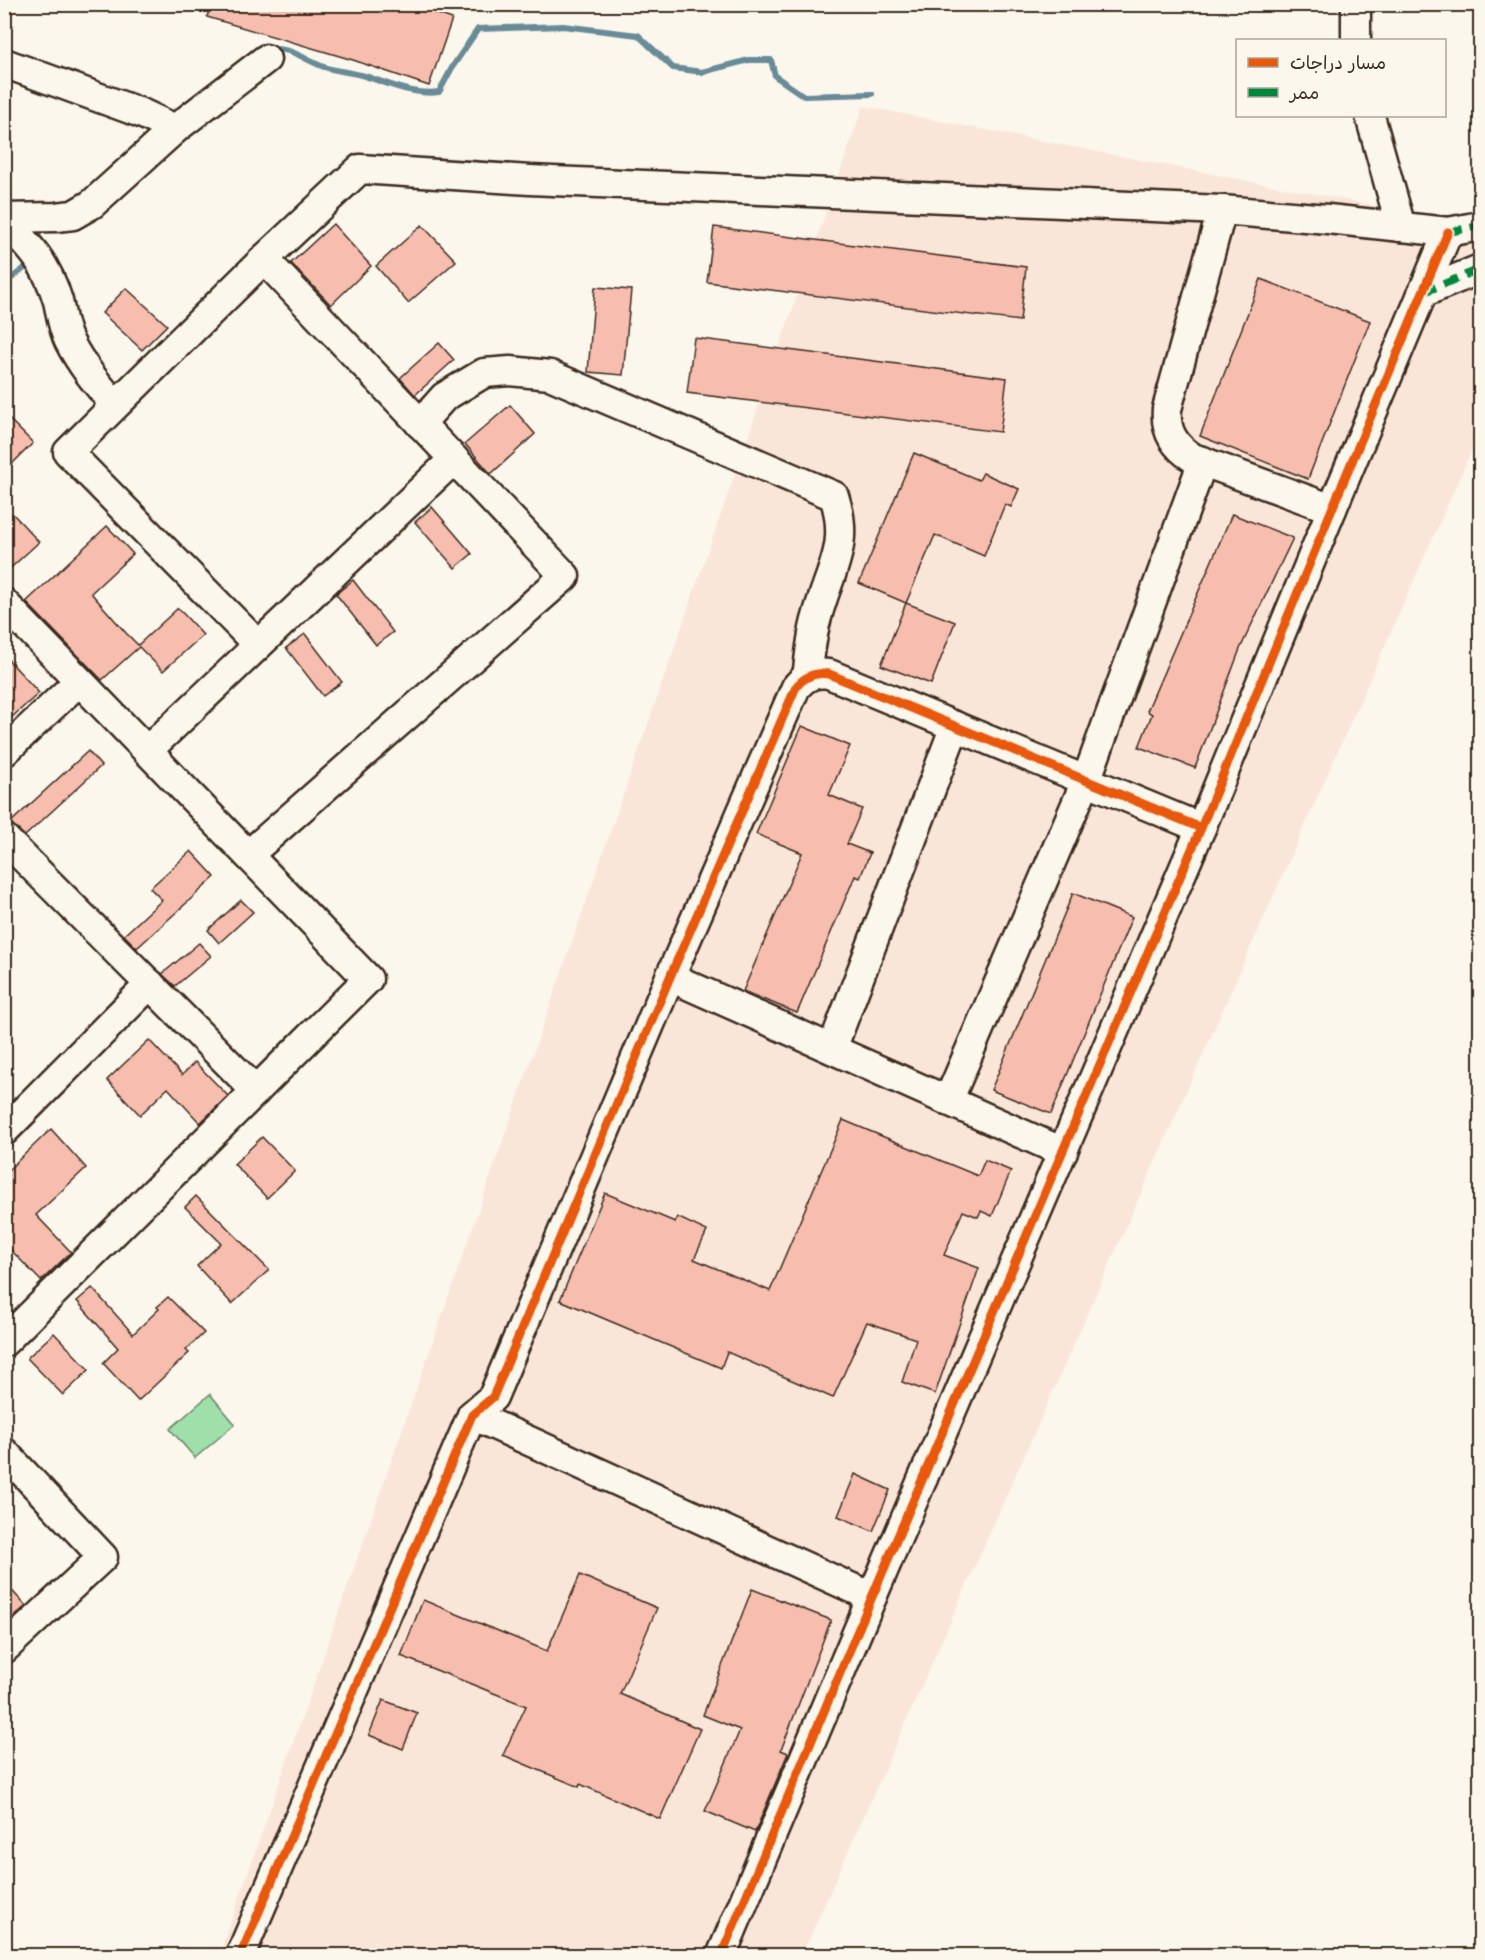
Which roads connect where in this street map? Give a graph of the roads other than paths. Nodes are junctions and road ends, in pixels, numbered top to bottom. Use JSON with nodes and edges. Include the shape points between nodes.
{"nodes":[{"id":1,"x":1356,"y":4,"type":"edge"},
{"id":2,"x":1356,"y":39,"type":"edge"},
{"id":3,"x":266,"y":59,"type":"dead end"},
{"id":4,"x":4,"y":63,"type":"edge"},
{"id":5,"x":1370,"y":117,"type":"edge"},
{"id":6,"x":175,"y":129,"type":"junction"},
{"id":7,"x":1222,"y":210,"type":"junction"},
{"id":8,"x":4,"y":219,"type":"edge"},
{"id":9,"x":1401,"y":226,"type":"junction"},
{"id":10,"x":1480,"y":226,"type":"edge"},
{"id":11,"x":1448,"y":232,"type":"junction"},
{"id":12,"x":264,"y":259,"type":"junction"},
{"id":13,"x":1480,"y":270,"type":"edge"},
{"id":14,"x":1422,"y":293,"type":"junction"},
{"id":15,"x":115,"y":405,"type":"junction"},
{"id":16,"x":420,"y":424,"type":"junction"},
{"id":17,"x":454,"y":459,"type":"junction"},
{"id":18,"x":1203,"y":461,"type":"junction"},
{"id":19,"x":1332,"y":509,"type":"junction"},
{"id":20,"x":4,"y":603,"type":"edge"},
{"id":21,"x":258,"y":645,"type":"junction"},
{"id":22,"x":807,"y":677,"type":"junction"},
{"id":23,"x":79,"y":681,"type":"junction"},
{"id":24,"x":956,"y":726,"type":"junction"},
{"id":25,"x":147,"y":751,"type":"junction"},
{"id":26,"x":4,"y":752,"type":"edge"},
{"id":27,"x":1086,"y":781,"type":"junction"},
{"id":28,"x":1201,"y":828,"type":"junction"},
{"id":29,"x":4,"y":838,"type":"edge"},
{"id":30,"x":248,"y":855,"type":"junction"},
{"id":31,"x":669,"y":977,"type":"junction"},
{"id":32,"x":150,"y":984,"type":"junction"},
{"id":33,"x":832,"y":1049,"type":"junction"},
{"id":34,"x":256,"y":1091,"type":"junction"},
{"id":35,"x":948,"y":1101,"type":"junction"},
{"id":36,"x":4,"y":1131,"type":"edge"},
{"id":37,"x":1063,"y":1152,"type":"junction"},
{"id":38,"x":4,"y":1342,"type":"edge"},
{"id":39,"x":472,"y":1415,"type":"junction"},
{"id":40,"x":4,"y":1452,"type":"edge"},
{"id":41,"x":872,"y":1597,"type":"junction"},
{"id":42,"x":4,"y":1649,"type":"edge"},
{"id":43,"x":240,"y":1956,"type":"edge"},
{"id":44,"x":721,"y":1956,"type":"edge"}],
"edges":[{"from":1,"to":2,"type":"street"},
{"from":3,"to":6,"type":"street"},
{"from":4,"to":6,"type":"street"},
{"from":5,"to":9,"type":"street"},
{"from":6,"to":8,"type":"street","via":[[92,204],[73,215]]},
{"from":7,"to":9,"type":"street"},
{"from":7,"to":12,"type":"street","via":[[360,169]]},
{"from":7,"to":18,"type":"street","via":[[1167,409],[1168,429],[1177,446]]},
{"from":8,"to":15,"type":"street","via":[[47,269],[67,339],[88,375]]},
{"from":9,"to":11,"type":"street"},
{"from":10,"to":11,"type":"street"},
{"from":11,"to":14,"type":"street"},
{"from":12,"to":15,"type":"street"},
{"from":12,"to":16,"type":"street"},
{"from":13,"to":14,"type":"street"},
{"from":14,"to":19,"type":"street"},
{"from":15,"to":21,"type":"street","via":[[68,452]]},
{"from":16,"to":17,"type":"street"},
{"from":16,"to":22,"type":"street","via":[[444,397],[484,373],[550,375],[834,496],[840,514],[841,539],[816,618]]},
{"from":17,"to":21,"type":"street"},
{"from":17,"to":30,"type":"street","via":[[565,576]]},
{"from":18,"to":19,"type":"street"},
{"from":18,"to":27,"type":"street"},
{"from":19,"to":28,"type":"street"},
{"from":20,"to":23,"type":"street"},
{"from":21,"to":25,"type":"street"},
{"from":22,"to":24,"type":"street","via":[[829,674]]},
{"from":22,"to":31,"type":"street","via":[[796,687]]},
{"from":23,"to":25,"type":"street"},
{"from":23,"to":26,"type":"street"},
{"from":24,"to":27,"type":"street"},
{"from":24,"to":33,"type":"street"},
{"from":25,"to":30,"type":"street"},
{"from":27,"to":28,"type":"street"},
{"from":27,"to":35,"type":"street"},
{"from":28,"to":37,"type":"street"},
{"from":29,"to":32,"type":"street"},
{"from":30,"to":34,"type":"street","via":[[368,979]]},
{"from":31,"to":33,"type":"street"},
{"from":31,"to":39,"type":"street","via":[[493,1397]]},
{"from":32,"to":34,"type":"street"},
{"from":32,"to":36,"type":"street"},
{"from":33,"to":35,"type":"street"},
{"from":34,"to":38,"type":"street"},
{"from":35,"to":37,"type":"street"},
{"from":37,"to":41,"type":"street"},
{"from":39,"to":41,"type":"street"},
{"from":39,"to":43,"type":"street"},
{"from":40,"to":42,"type":"street","via":[[103,1557]]},
{"from":41,"to":44,"type":"street"}]}
